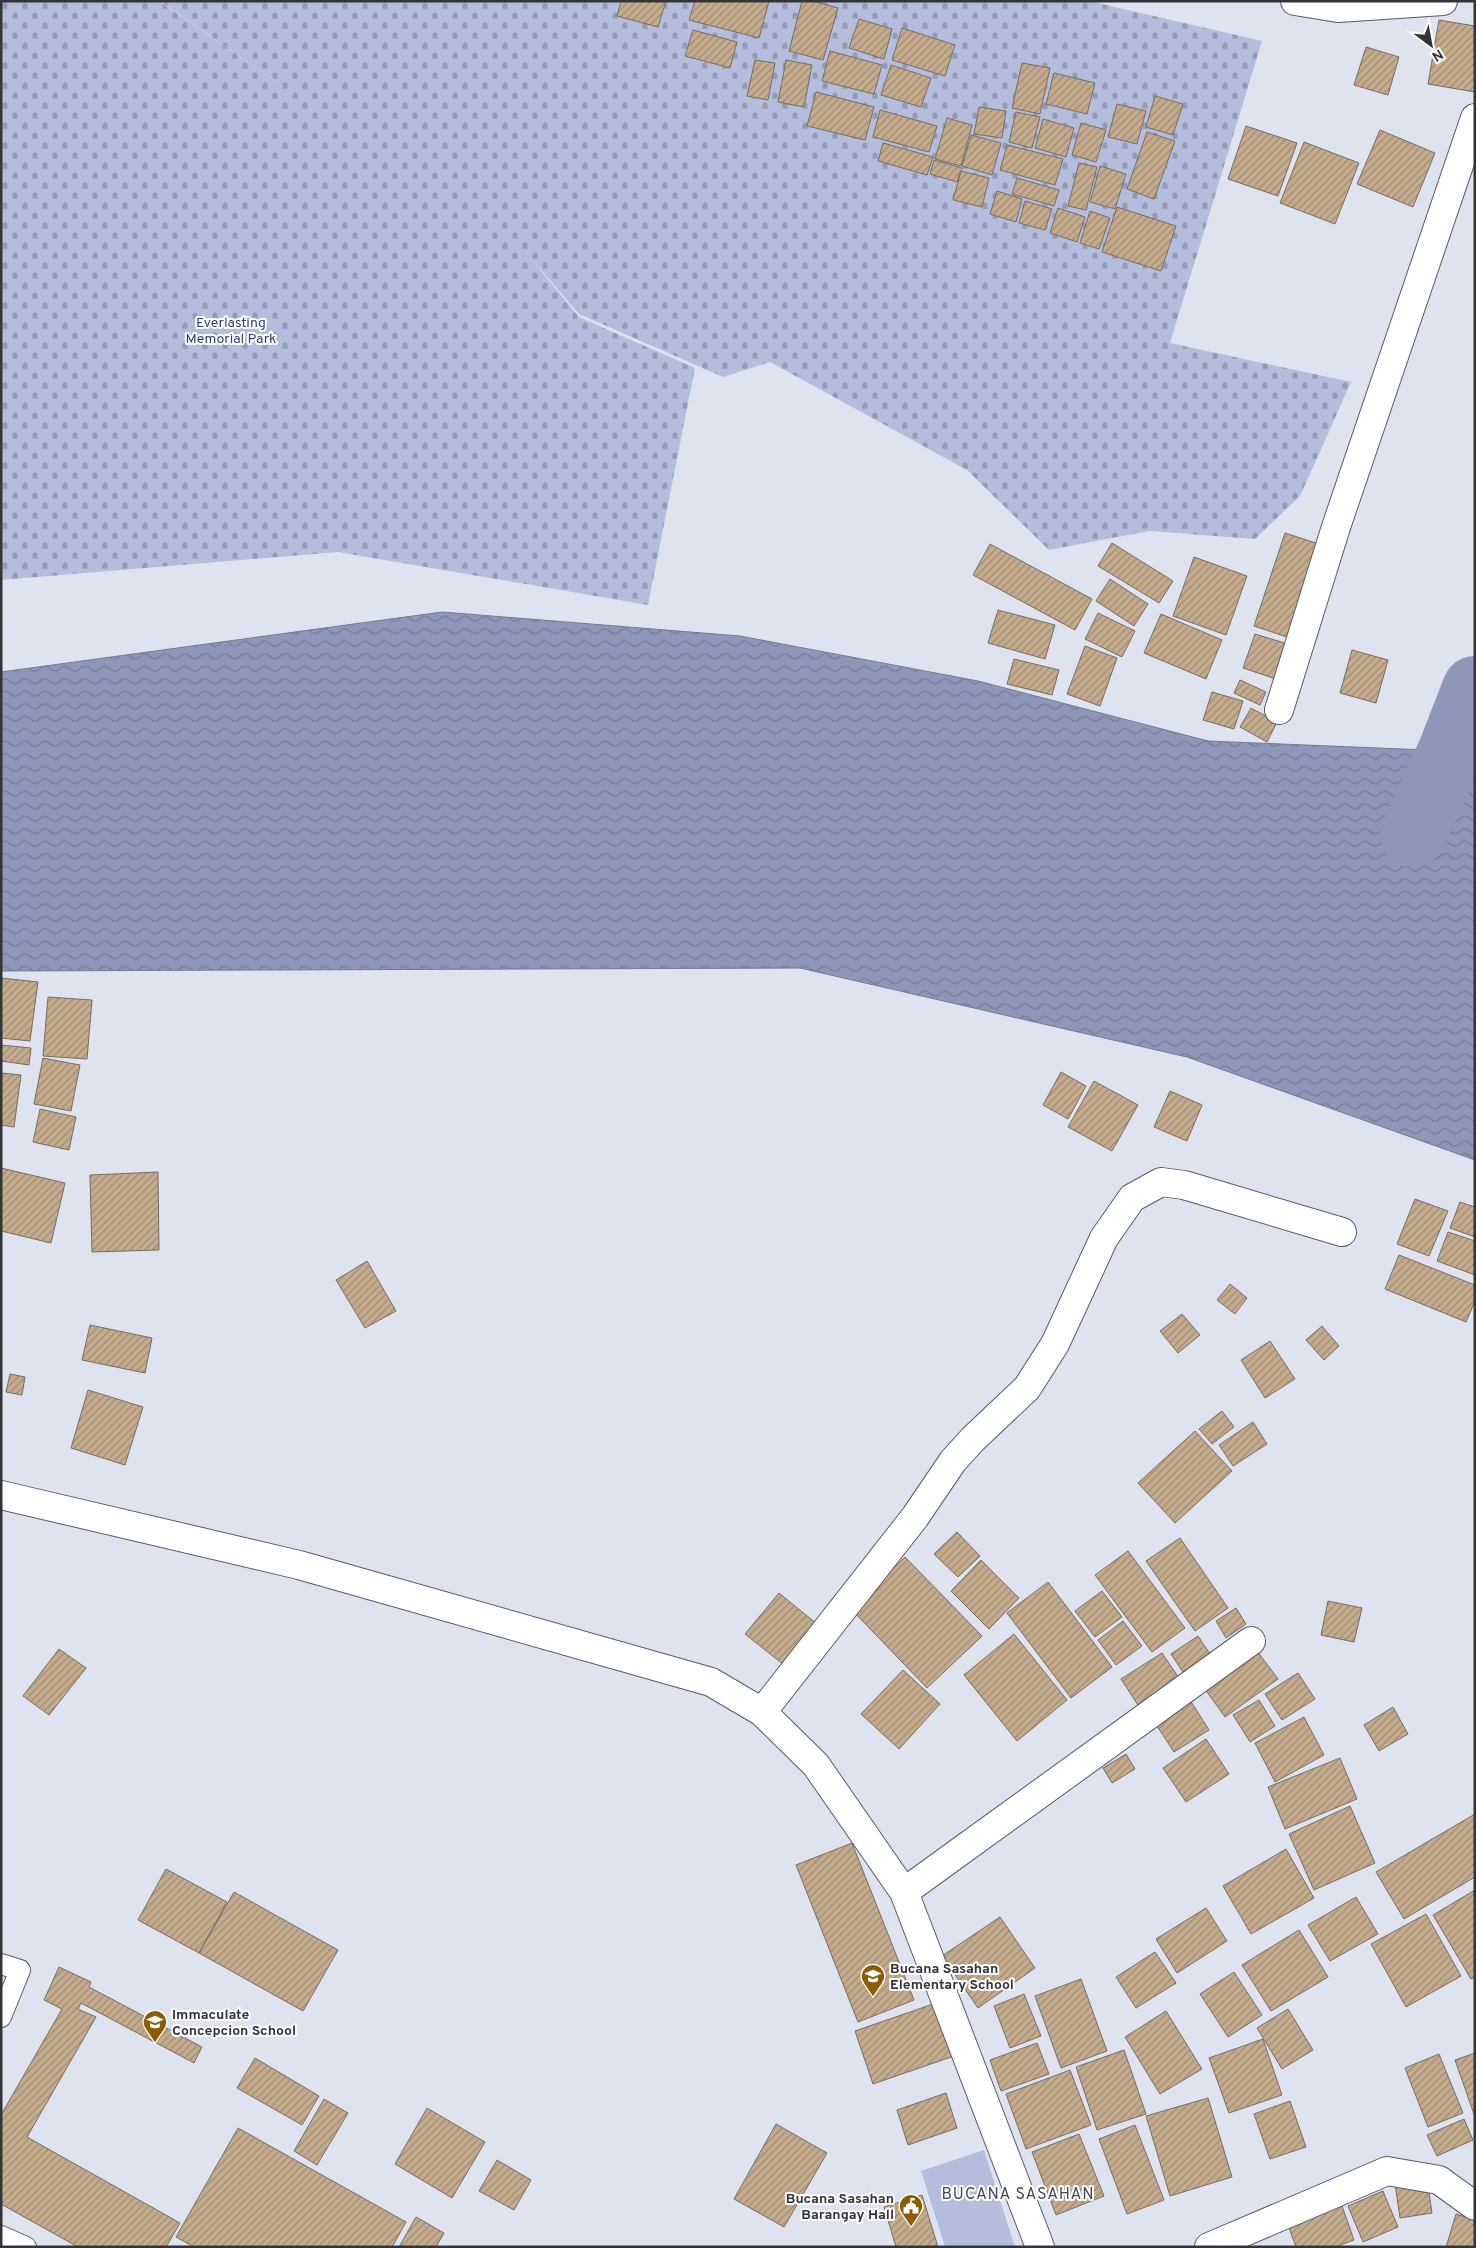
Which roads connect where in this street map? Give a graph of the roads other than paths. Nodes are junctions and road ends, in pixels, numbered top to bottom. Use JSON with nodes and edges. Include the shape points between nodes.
{"nodes":[{"id":1,"x":1296,"y":1,"type":"edge"},
{"id":2,"x":1443,"y":1,"type":"edge"},
{"id":3,"x":1475,"y":118,"type":"edge"},
{"id":4,"x":1279,"y":710,"type":"dead end"},
{"id":5,"x":1342,"y":1232,"type":"dead end"},
{"id":6,"x":1,"y":1495,"type":"edge"},
{"id":7,"x":1251,"y":1642,"type":"dead end"},
{"id":8,"x":762,"y":1712,"type":"junction"},
{"id":9,"x":904,"y":1892,"type":"junction"},
{"id":10,"x":1,"y":1964,"type":"edge"},
{"id":11,"x":1,"y":2017,"type":"edge"},
{"id":12,"x":1468,"y":2192,"type":"edge"},
{"id":13,"x":1,"y":2236,"type":"edge"},
{"id":14,"x":26,"y":2247,"type":"edge"},
{"id":15,"x":1040,"y":2247,"type":"edge"},
{"id":16,"x":1209,"y":2247,"type":"edge"}],
"edges":[{"from":1,"to":2,"type":"street","via":[[1338,8]]},
{"from":3,"to":4,"type":"street","via":[[1342,509]]},
{"from":5,"to":8,"type":"street","via":[[1184,1185],[1161,1182],[1132,1198],[1104,1238],[1055,1344],[1027,1388],[953,1462],[916,1517]]},
{"from":6,"to":8,"type":"street","via":[[300,1565],[711,1682]]},
{"from":7,"to":9,"type":"street"},
{"from":8,"to":9,"type":"street","via":[[816,1765]]},
{"from":9,"to":15,"type":"street"},
{"from":10,"to":11,"type":"lane","via":[[20,1970]]},
{"from":12,"to":16,"type":"street","via":[[1439,2180],[1387,2170]]},
{"from":13,"to":14,"type":"lane"}]}
